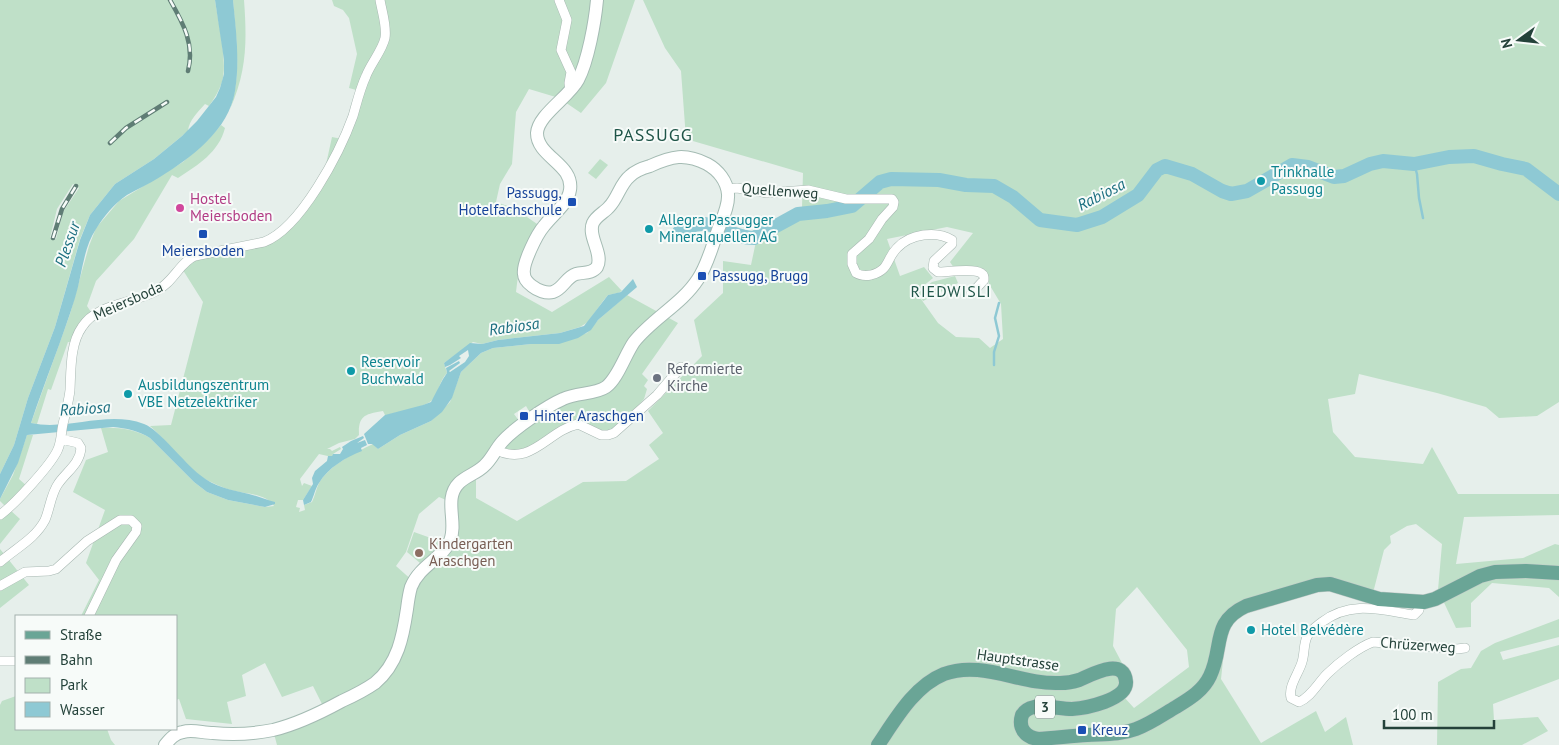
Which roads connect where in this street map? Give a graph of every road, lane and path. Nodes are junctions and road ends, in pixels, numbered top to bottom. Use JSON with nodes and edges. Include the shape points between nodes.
{"nodes":[{"id":1,"x":380,"y":0,"type":"edge"},
{"id":2,"x":559,"y":0,"type":"edge"},
{"id":3,"x":597,"y":0,"type":"edge"},
{"id":4,"x":570,"y":92,"type":"junction"},
{"id":5,"x":727,"y":189,"type":"junction"},
{"id":6,"x":971,"y":294,"type":"dead end"},
{"id":7,"x":681,"y":367,"type":"dead end"},
{"id":8,"x":61,"y":437,"type":"junction"},
{"id":9,"x":496,"y":450,"type":"junction"},
{"id":10,"x":0,"y":515,"type":"edge"},
{"id":11,"x":0,"y":562,"type":"edge"},
{"id":12,"x":1559,"y":573,"type":"edge"},
{"id":13,"x":0,"y":586,"type":"edge"},
{"id":14,"x":1420,"y":602,"type":"junction"},
{"id":15,"x":89,"y":615,"type":"edge"},
{"id":16,"x":1465,"y":648,"type":"dead end"},
{"id":17,"x":0,"y":661,"type":"edge"},
{"id":18,"x":15,"y":661,"type":"edge"},
{"id":19,"x":165,"y":745,"type":"edge"},
{"id":20,"x":878,"y":745,"type":"edge"}],
"edges":[{"from":1,"to":8,"type":"street","name":"Meiersboda","via":[[384,43],[366,76],[348,129],[315,193],[292,222],[264,242],[200,254],[186,262],[161,289],[99,312],[85,322],[75,343]]},
{"from":2,"to":4,"type":"street","via":[[567,20],[561,50],[571,72]]},
{"from":3,"to":4,"type":"street","via":[[582,72]]},
{"from":4,"to":5,"type":"street","via":[[542,120],[537,132],[541,145],[568,176],[570,187],[566,199],[540,231],[523,270],[528,283],[536,288],[548,293],[559,289],[572,276],[595,269],[598,261],[593,222],[611,205],[634,172],[669,158],[688,157],[716,169]]},
{"from":5,"to":6,"type":"street","name":"Quellenweg","via":[[767,193],[808,190],[852,199],[892,200],[893,208],[869,239],[852,254],[853,268],[858,275],[869,276],[881,271],[899,246],[916,236],[934,235],[953,241],[934,262],[933,268],[938,272],[974,271],[983,275],[984,280]]},
{"from":5,"to":9,"type":"street","via":[[724,214],[697,281],[637,339],[610,384],[599,391],[557,402],[509,435]]},
{"from":7,"to":9,"type":"street","via":[[656,395],[612,434],[601,435],[578,424],[522,454]]},
{"from":8,"to":10,"type":"street","name":"Meiersboda","via":[[51,460],[15,503]]},
{"from":8,"to":11,"type":"street","via":[[78,443],[81,448],[79,457],[58,484],[38,531]]},
{"from":9,"to":19,"type":"street","via":[[485,466],[462,480],[454,490],[450,539],[414,582],[400,644],[380,678],[325,710],[287,726],[243,734],[185,731],[172,737]]},
{"from":12,"to":14,"type":"main road","name":"Hauptstrasse","number":"3","via":[[1495,572],[1480,576],[1435,599]]},
{"from":13,"to":15,"type":"street","via":[[25,572],[56,569],[87,541],[120,520],[131,520],[136,524],[136,532],[119,554]]},
{"from":14,"to":16,"type":"street","name":"Chrüzerweg","via":[[1414,615],[1351,608],[1327,619],[1307,636],[1291,698],[1299,702],[1305,699],[1331,670],[1373,642]]},
{"from":14,"to":20,"type":"main road","name":"Hauptstrasse","number":"3","via":[[1379,599],[1330,584],[1317,584],[1246,606],[1224,624],[1212,672],[1198,692],[1145,725],[1122,733],[1038,739],[1027,735],[1021,725],[1022,715],[1032,708],[1081,708],[1118,696],[1126,683],[1123,674],[1116,669],[1104,669],[1075,681],[1058,683],[961,670],[928,683]]},
{"from":17,"to":18,"type":"street"}]}
